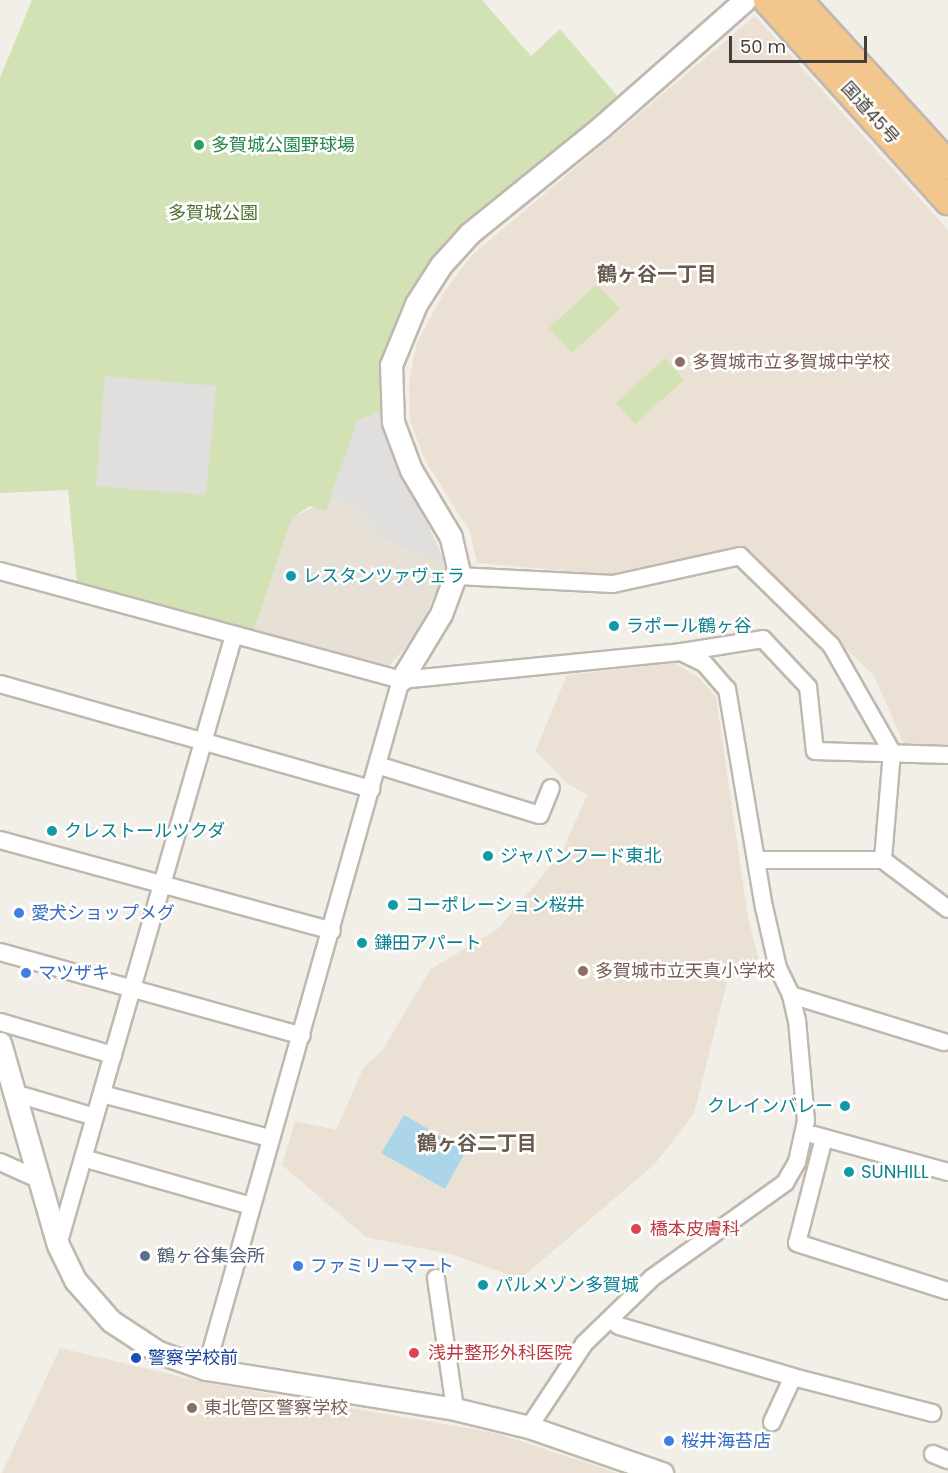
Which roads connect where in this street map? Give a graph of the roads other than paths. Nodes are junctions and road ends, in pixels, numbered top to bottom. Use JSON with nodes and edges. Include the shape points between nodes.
{"nodes":[{"id":1,"x":745,"y":0,"type":"edge"},
{"id":2,"x":767,"y":0,"type":"edge"},
{"id":3,"x":798,"y":0,"type":"edge"},
{"id":4,"x":948,"y":165,"type":"edge"},
{"id":5,"x":948,"y":200,"type":"edge"},
{"id":6,"x":0,"y":571,"type":"edge"},
{"id":7,"x":458,"y":576,"type":"junction"},
{"id":8,"x":234,"y":635,"type":"junction"},
{"id":9,"x":681,"y":652,"type":"junction"},
{"id":10,"x":400,"y":680,"type":"junction"},
{"id":11,"x":0,"y":684,"type":"edge"},
{"id":12,"x":202,"y":741,"type":"junction"},
{"id":13,"x":892,"y":752,"type":"junction"},
{"id":14,"x":948,"y":755,"type":"edge"},
{"id":15,"x":377,"y":765,"type":"junction"},
{"id":16,"x":551,"y":788,"type":"dead end"},
{"id":17,"x":371,"y":789,"type":"junction"},
{"id":18,"x":0,"y":840,"type":"edge"},
{"id":19,"x":758,"y":860,"type":"junction"},
{"id":20,"x":883,"y":860,"type":"junction"},
{"id":21,"x":163,"y":883,"type":"junction"},
{"id":22,"x":948,"y":909,"type":"edge"},
{"id":23,"x":332,"y":931,"type":"junction"},
{"id":24,"x":0,"y":952,"type":"edge"},
{"id":25,"x":133,"y":991,"type":"junction"},
{"id":26,"x":791,"y":995,"type":"junction"},
{"id":27,"x":0,"y":1022,"type":"edge"},
{"id":28,"x":302,"y":1036,"type":"junction"},
{"id":29,"x":944,"y":1042,"type":"dead end"},
{"id":30,"x":0,"y":1043,"type":"edge"},
{"id":31,"x":113,"y":1056,"type":"junction"},
{"id":32,"x":14,"y":1093,"type":"junction"},
{"id":33,"x":102,"y":1094,"type":"junction"},
{"id":34,"x":95,"y":1117,"type":"junction"},
{"id":35,"x":805,"y":1132,"type":"junction"},
{"id":36,"x":270,"y":1138,"type":"junction"},
{"id":37,"x":824,"y":1138,"type":"junction"},
{"id":38,"x":83,"y":1158,"type":"junction"},
{"id":39,"x":0,"y":1162,"type":"edge"},
{"id":40,"x":948,"y":1172,"type":"edge"},
{"id":41,"x":38,"y":1179,"type":"junction"},
{"id":42,"x":251,"y":1206,"type":"junction"},
{"id":43,"x":58,"y":1245,"type":"junction"},
{"id":44,"x":436,"y":1278,"type":"dead end"},
{"id":45,"x":948,"y":1291,"type":"edge"},
{"id":46,"x":610,"y":1319,"type":"junction"},
{"id":47,"x":206,"y":1369,"type":"junction"},
{"id":48,"x":793,"y":1377,"type":"junction"},
{"id":49,"x":455,"y":1410,"type":"junction"},
{"id":50,"x":932,"y":1413,"type":"dead end"},
{"id":51,"x":772,"y":1422,"type":"dead end"},
{"id":52,"x":529,"y":1427,"type":"junction"},
{"id":53,"x":662,"y":1473,"type":"edge"}],
"edges":[{"from":1,"to":7,"type":"street","via":[[601,127],[470,233],[441,265],[416,304],[391,365],[393,422],[411,470],[452,537]]},
{"from":2,"to":5,"type":"highway","name":"国道45号"},
{"from":3,"to":4,"type":"highway","name":"国道45号"},
{"from":6,"to":8,"type":"street"},
{"from":7,"to":10,"type":"street","via":[[441,614]]},
{"from":7,"to":13,"type":"street","via":[[613,584],[740,556],[831,645]]},
{"from":8,"to":10,"type":"street"},
{"from":8,"to":12,"type":"street"},
{"from":9,"to":10,"type":"street"},
{"from":9,"to":13,"type":"street","via":[[763,639],[808,687],[815,751]]},
{"from":9,"to":19,"type":"street","via":[[704,663],[727,689]]},
{"from":10,"to":15,"type":"street"},
{"from":11,"to":12,"type":"street"},
{"from":12,"to":17,"type":"street"},
{"from":12,"to":21,"type":"street"},
{"from":13,"to":14,"type":"street"},
{"from":13,"to":20,"type":"street"},
{"from":15,"to":16,"type":"street","via":[[540,815]]},
{"from":15,"to":17,"type":"street"},
{"from":17,"to":23,"type":"street"},
{"from":18,"to":21,"type":"street"},
{"from":19,"to":20,"type":"street"},
{"from":19,"to":26,"type":"street","via":[[778,968]]},
{"from":20,"to":22,"type":"street"},
{"from":21,"to":23,"type":"street"},
{"from":21,"to":25,"type":"street"},
{"from":23,"to":28,"type":"street"},
{"from":24,"to":25,"type":"street"},
{"from":25,"to":28,"type":"street"},
{"from":25,"to":31,"type":"street"},
{"from":26,"to":29,"type":"street"},
{"from":26,"to":35,"type":"street"},
{"from":27,"to":31,"type":"street"},
{"from":28,"to":36,"type":"street"},
{"from":30,"to":32,"type":"street"},
{"from":31,"to":33,"type":"street"},
{"from":32,"to":34,"type":"street"},
{"from":32,"to":41,"type":"street"},
{"from":33,"to":34,"type":"street"},
{"from":33,"to":36,"type":"street"},
{"from":34,"to":38,"type":"street"},
{"from":35,"to":37,"type":"street"},
{"from":35,"to":46,"type":"street","via":[[797,1162],[785,1183],[652,1278]]},
{"from":36,"to":42,"type":"street"},
{"from":37,"to":40,"type":"street"},
{"from":37,"to":45,"type":"street","via":[[797,1243]]},
{"from":38,"to":42,"type":"street"},
{"from":38,"to":43,"type":"street"},
{"from":39,"to":41,"type":"street"},
{"from":41,"to":43,"type":"street"},
{"from":42,"to":47,"type":"street"},
{"from":43,"to":47,"type":"street","via":[[75,1280],[111,1321],[158,1352]]},
{"from":44,"to":49,"type":"street"},
{"from":46,"to":48,"type":"street","via":[[619,1326]]},
{"from":46,"to":52,"type":"street","via":[[585,1344]]},
{"from":47,"to":49,"type":"street"},
{"from":48,"to":50,"type":"street"},
{"from":48,"to":51,"type":"street"},
{"from":49,"to":52,"type":"street"},
{"from":52,"to":53,"type":"street"}]}
